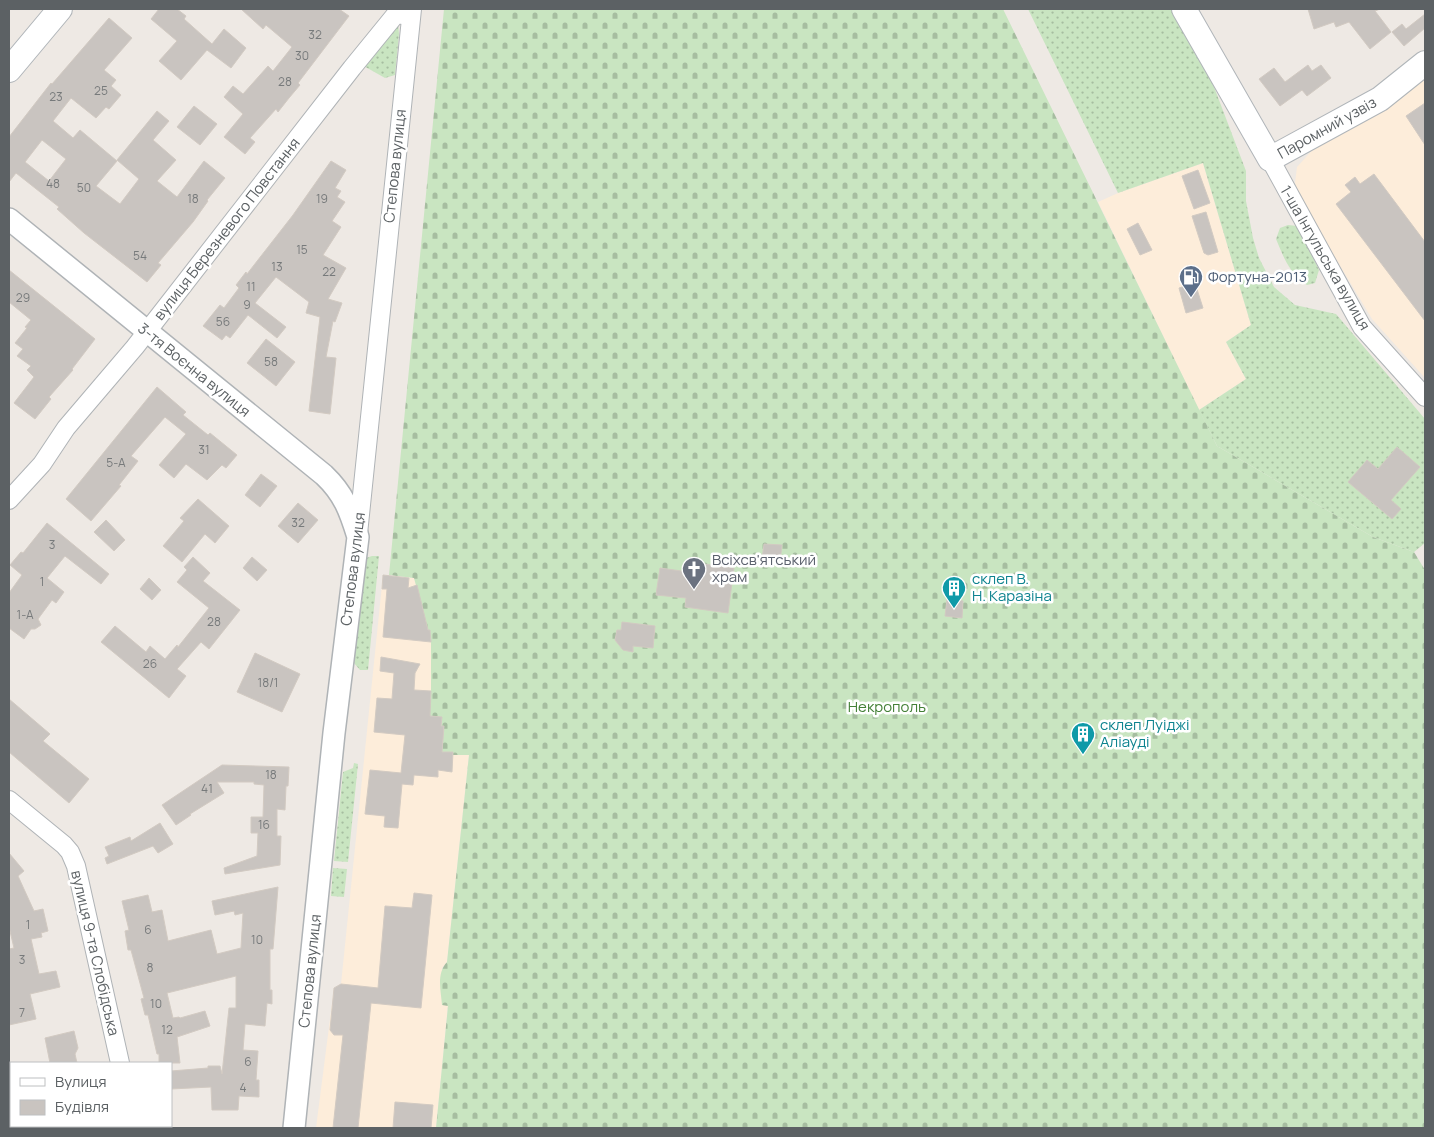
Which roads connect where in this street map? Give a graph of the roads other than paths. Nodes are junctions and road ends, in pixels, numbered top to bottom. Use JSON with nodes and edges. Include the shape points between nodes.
{"nodes":[{"id":1,"x":60,"y":9,"type":"edge"},
{"id":2,"x":1184,"y":9,"type":"edge"},
{"id":3,"x":412,"y":12,"type":"edge"},
{"id":4,"x":1425,"y":63,"type":"edge"},
{"id":5,"x":9,"y":70,"type":"edge"},
{"id":6,"x":1270,"y":159,"type":"junction"},
{"id":7,"x":9,"y":219,"type":"edge"},
{"id":8,"x":146,"y":332,"type":"junction"},
{"id":9,"x":1425,"y":397,"type":"edge"},
{"id":10,"x":9,"y":500,"type":"edge"},
{"id":11,"x":358,"y":537,"type":"junction"},
{"id":12,"x":9,"y":800,"type":"edge"},
{"id":13,"x":120,"y":1062,"type":"edge"},
{"id":14,"x":294,"y":1128,"type":"edge"}],
"edges":[{"from":1,"to":5,"type":"main road"},
{"from":2,"to":6,"type":"main road","name":"Паромний узвіз"},
{"from":3,"to":8,"type":"street","name":"вулиця Березневого Повстання","via":[[396,14]]},
{"from":3,"to":11,"type":"street","name":"Степова вулиця"},
{"from":4,"to":6,"type":"main road","name":"Паромний узвіз","via":[[1380,100]]},
{"from":6,"to":9,"type":"street","name":"1-ша Інгульська вулиця","via":[[1362,327]]},
{"from":7,"to":8,"type":"street","name":"3-тя Воєнна вулиця"},
{"from":8,"to":10,"type":"street","name":"вулиця Березневого Повстання","via":[[66,428],[42,464]]},
{"from":8,"to":11,"type":"street","name":"3-тя Воєнна вулиця","via":[[337,487],[349,509]]},
{"from":11,"to":14,"type":"street","name":"Степова вулиця","via":[[334,733]]},
{"from":12,"to":13,"type":"street","name":"вулиця 9-та Слобідська","via":[[64,845],[76,866]]}]}
